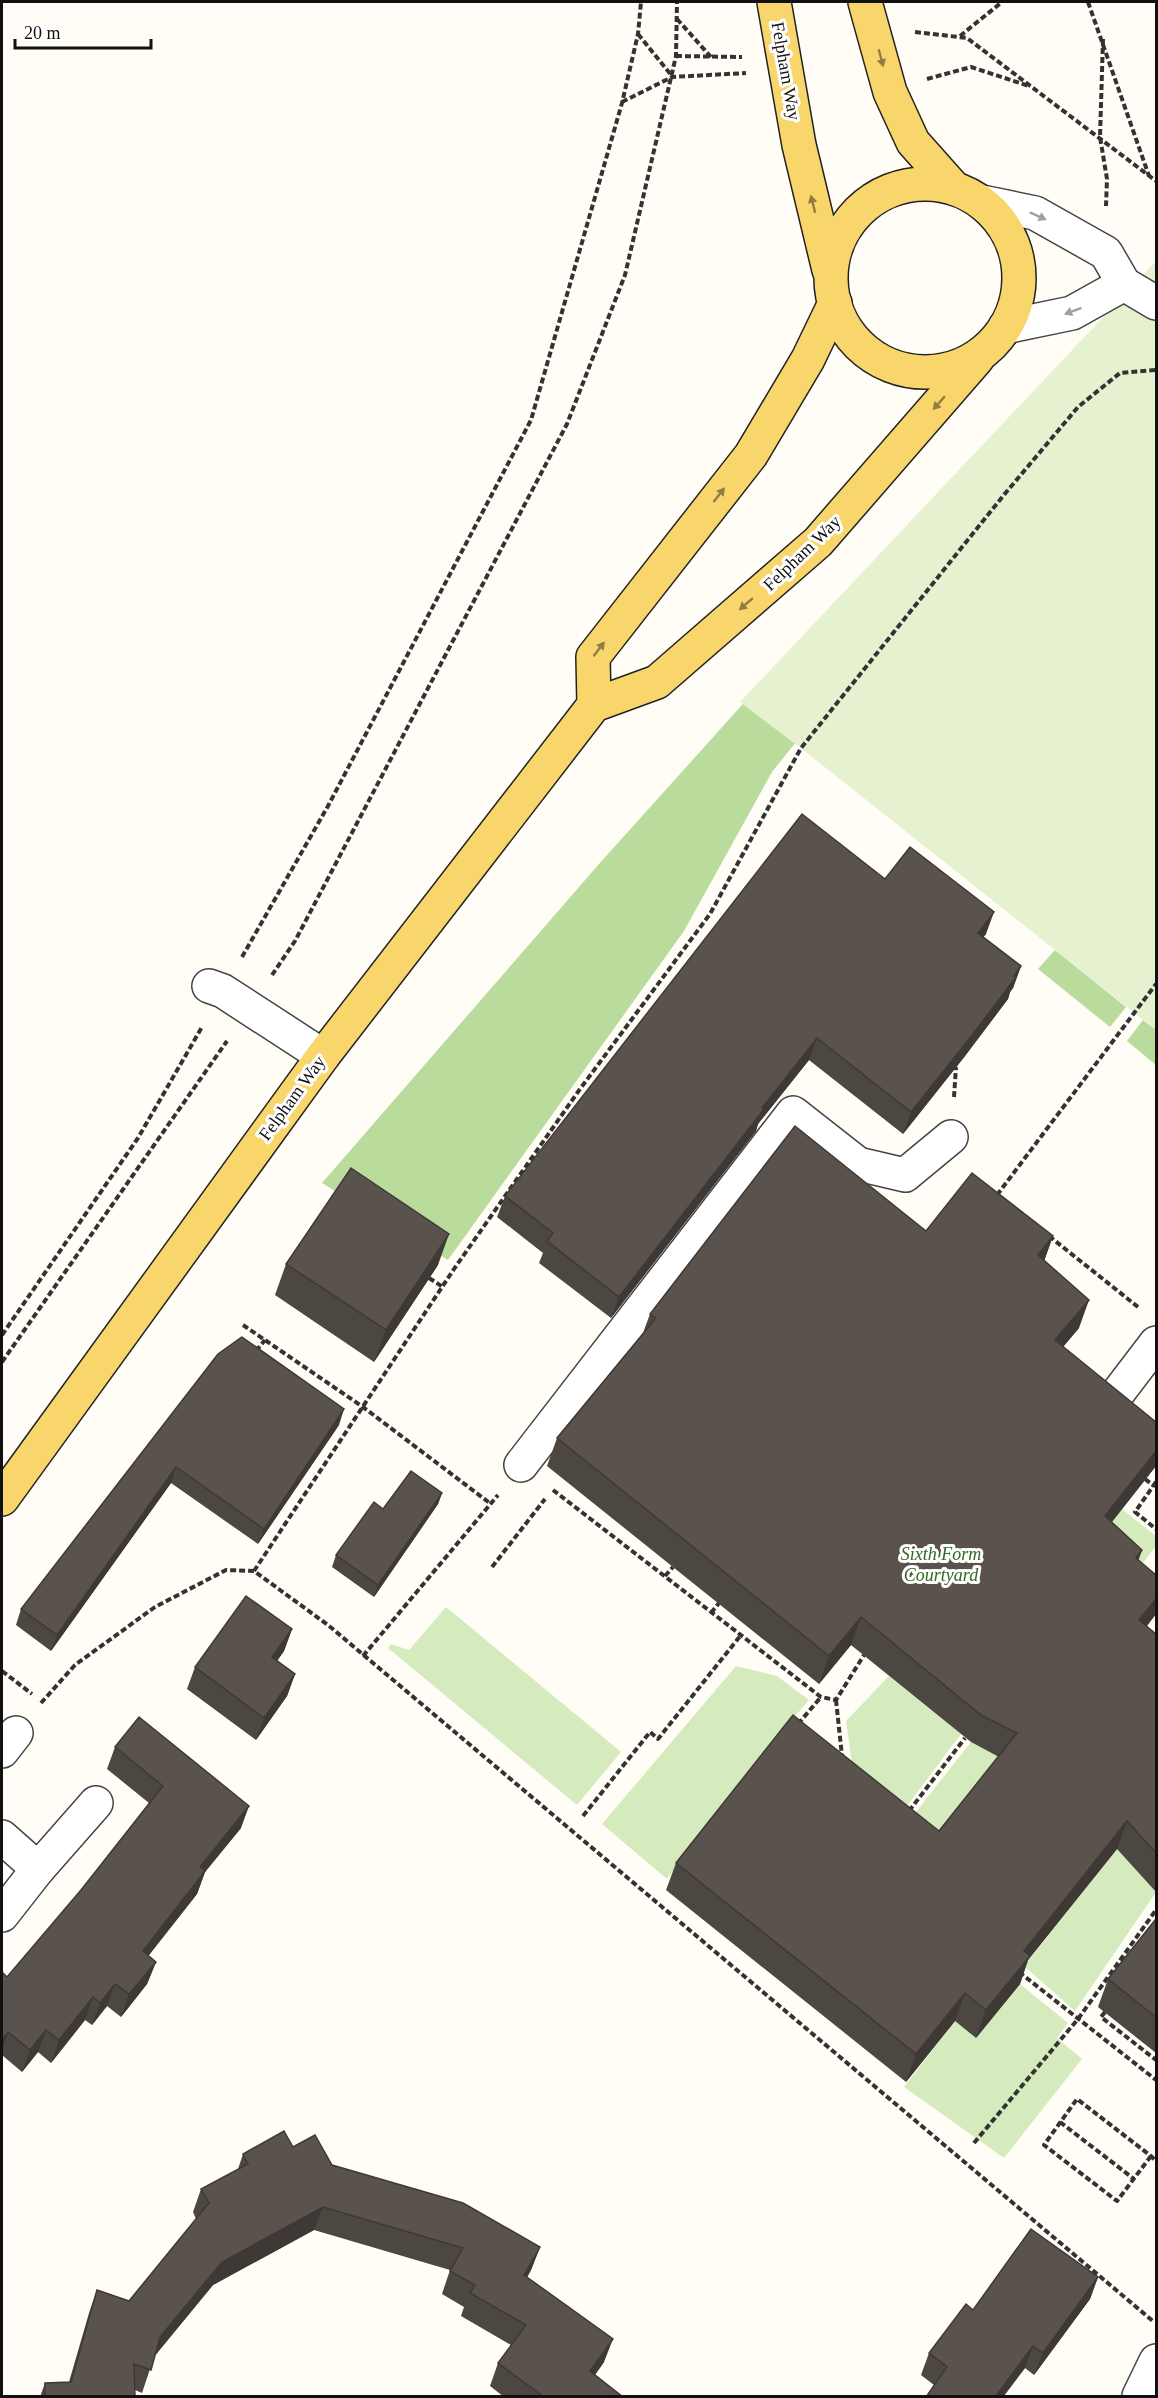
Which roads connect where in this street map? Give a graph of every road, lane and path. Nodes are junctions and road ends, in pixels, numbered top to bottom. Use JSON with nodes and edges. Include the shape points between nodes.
{"nodes":[{"id":1,"x":641,"y":2,"type":"edge"},
{"id":2,"x":677,"y":2,"type":"edge"},
{"id":3,"x":774,"y":2,"type":"edge"},
{"id":4,"x":865,"y":2,"type":"edge"},
{"id":5,"x":1002,"y":2,"type":"edge"},
{"id":6,"x":1088,"y":2,"type":"edge"},
{"id":7,"x":677,"y":18,"type":"junction"},
{"id":8,"x":908,"y":31,"type":"dead end"},
{"id":9,"x":638,"y":34,"type":"junction"},
{"id":10,"x":960,"y":36,"type":"junction"},
{"id":11,"x":1103,"y":39,"type":"junction"},
{"id":12,"x":676,"y":56,"type":"junction"},
{"id":13,"x":711,"y":57,"type":"junction"},
{"id":14,"x":750,"y":57,"type":"dead end"},
{"id":15,"x":749,"y":72,"type":"dead end"},
{"id":16,"x":672,"y":77,"type":"junction"},
{"id":17,"x":919,"y":81,"type":"dead end"},
{"id":18,"x":1033,"y":87,"type":"junction"},
{"id":19,"x":621,"y":103,"type":"junction"},
{"id":20,"x":1100,"y":137,"type":"junction"},
{"id":21,"x":1149,"y":176,"type":"junction"},
{"id":22,"x":1156,"y":181,"type":"edge"},
{"id":23,"x":953,"y":187,"type":"junction"},
{"id":24,"x":982,"y":202,"type":"junction"},
{"id":25,"x":1106,"y":253,"type":"junction"},
{"id":26,"x":1124,"y":284,"type":"junction"},
{"id":27,"x":833,"y":292,"type":"junction"},
{"id":28,"x":1156,"y":303,"type":"edge"},
{"id":29,"x":1005,"y":327,"type":"junction"},
{"id":30,"x":977,"y":359,"type":"junction"},
{"id":31,"x":1156,"y":370,"type":"edge"},
{"id":32,"x":594,"y":705,"type":"junction"},
{"id":33,"x":1156,"y":984,"type":"edge"},
{"id":34,"x":227,"y":995,"type":"junction"},
{"id":35,"x":323,"y":1056,"type":"junction"},
{"id":36,"x":951,"y":1137,"type":"dead end"},
{"id":37,"x":997,"y":1196,"type":"edge"},
{"id":38,"x":1044,"y":1232,"type":"edge"},
{"id":39,"x":429,"y":1278,"type":"edge"},
{"id":40,"x":443,"y":1287,"type":"junction"},
{"id":41,"x":1132,"y":1315,"type":"dead end"},
{"id":42,"x":243,"y":1325,"type":"dead end"},
{"id":43,"x":2,"y":1335,"type":"edge"},
{"id":44,"x":265,"y":1340,"type":"junction"},
{"id":45,"x":1156,"y":1343,"type":"edge"},
{"id":46,"x":254,"y":1354,"type":"edge"},
{"id":47,"x":2,"y":1362,"type":"edge"},
{"id":48,"x":1114,"y":1398,"type":"edge"},
{"id":49,"x":363,"y":1407,"type":"junction"},
{"id":50,"x":521,"y":1464,"type":"joint"},
{"id":51,"x":1145,"y":1479,"type":"edge"},
{"id":52,"x":1155,"y":1484,"type":"edge"},
{"id":53,"x":552,"y":1489,"type":"junction"},
{"id":54,"x":2,"y":1499,"type":"edge"},
{"id":55,"x":1156,"y":1528,"type":"edge"},
{"id":56,"x":492,"y":1566,"type":"dead end"},
{"id":57,"x":673,"y":1567,"type":"dead end"},
{"id":58,"x":254,"y":1571,"type":"junction"},
{"id":59,"x":664,"y":1576,"type":"junction"},
{"id":60,"x":718,"y":1603,"type":"dead end"},
{"id":61,"x":711,"y":1613,"type":"junction"},
{"id":62,"x":741,"y":1635,"type":"junction"},
{"id":63,"x":864,"y":1655,"type":"dead end"},
{"id":64,"x":363,"y":1656,"type":"junction"},
{"id":65,"x":2,"y":1671,"type":"edge"},
{"id":66,"x":821,"y":1697,"type":"junction"},
{"id":67,"x":836,"y":1700,"type":"junction"},
{"id":68,"x":795,"y":1728,"type":"edge"},
{"id":69,"x":965,"y":1738,"type":"dead end"},
{"id":70,"x":843,"y":1764,"type":"edge"},
{"id":71,"x":96,"y":1803,"type":"dead end"},
{"id":72,"x":909,"y":1811,"type":"edge"},
{"id":73,"x":584,"y":1816,"type":"dead end"},
{"id":74,"x":2,"y":1837,"type":"edge"},
{"id":75,"x":38,"y":1869,"type":"junction"},
{"id":76,"x":1156,"y":1910,"type":"edge"},
{"id":77,"x":2,"y":1915,"type":"edge"},
{"id":78,"x":1012,"y":1966,"type":"edge"},
{"id":79,"x":1105,"y":2012,"type":"dead end"},
{"id":80,"x":1078,"y":2019,"type":"junction"},
{"id":81,"x":1156,"y":2060,"type":"edge"},
{"id":82,"x":1156,"y":2080,"type":"edge"},
{"id":83,"x":1060,"y":2122,"type":"junction"},
{"id":84,"x":974,"y":2143,"type":"dead end"},
{"id":85,"x":1151,"y":2157,"type":"junction"},
{"id":86,"x":1156,"y":2161,"type":"edge"},
{"id":87,"x":1134,"y":2180,"type":"junction"},
{"id":88,"x":1156,"y":2324,"type":"edge"},
{"id":89,"x":1156,"y":2361,"type":"edge"},
{"id":90,"x":1138,"y":2397,"type":"edge"}],
"edges":[{"from":1,"to":9,"type":"path"},
{"from":2,"to":7,"type":"path"},
{"from":27,"to":3,"type":"main road","name":"Felpham Way","one_way":true,"via":[[799,145]]},
{"from":4,"to":23,"type":"main road","name":"Felpham Way","one_way":true,"via":[[890,92],[913,142]]},
{"from":5,"to":10,"type":"path"},
{"from":6,"to":11,"type":"path"},
{"from":7,"to":12,"type":"path"},
{"from":7,"to":13,"type":"path"},
{"from":8,"to":10,"type":"path"},
{"from":9,"to":16,"type":"path"},
{"from":9,"to":19,"type":"path"},
{"from":10,"to":18,"type":"path"},
{"from":11,"to":20,"type":"path"},
{"from":11,"to":21,"type":"path"},
{"from":12,"to":13,"type":"path"},
{"from":12,"to":16,"type":"path"},
{"from":13,"to":14,"type":"path"},
{"from":15,"to":16,"type":"path"},
{"from":16,"to":19,"type":"path"},
{"from":16,"to":34,"type":"path","via":[[625,275],[567,424],[295,941]]},
{"from":17,"to":18,"type":"path","via":[[971,67]]},
{"from":18,"to":20,"type":"path"},
{"from":19,"to":34,"type":"path","via":[[531,420]]},
{"from":20,"to":21,"type":"path"},
{"from":20,"to":25,"type":"path","via":[[1107,179]]},
{"from":21,"to":22,"type":"path"},
{"from":23,"to":24,"type":"main road","name":"Felpham Way"},
{"from":23,"to":27,"type":"main road","name":"Felpham Way","via":[[921,183],[890,190],[862,206],[842,231],[831,261]]},
{"from":24,"to":25,"type":"lane","one_way":true,"via":[[1035,213]]},
{"from":24,"to":29,"type":"main road","name":"Felpham Way","via":[[1004,225],[1016,252],[1020,282],[1014,312]]},
{"from":25,"to":26,"type":"lane"},
{"from":26,"to":28,"type":"lane"},
{"from":26,"to":29,"type":"lane","one_way":true,"via":[[1072,313]]},
{"from":27,"to":30,"type":"main road","name":"Felpham Way","via":[[842,324],[862,349],[889,366],[919,373],[948,370]]},
{"from":32,"to":27,"type":"main road","name":"Felpham Way","one_way":true,"via":[[593,657],[751,455],[808,359]]},
{"from":29,"to":30,"type":"main road","name":"Felpham Way"},
{"from":30,"to":32,"type":"main road","name":"Felpham Way","one_way":true,"via":[[818,542],[657,682]]},
{"from":31,"to":40,"type":"path","via":[[1120,373],[1078,407],[829,711],[801,748],[710,914],[580,1089]]},
{"from":32,"to":35,"type":"main road","name":"Felpham Way"},
{"from":33,"to":37,"type":"path"},
{"from":34,"to":35,"type":"lane"},
{"from":34,"to":43,"type":"path","via":[[138,1138]]},
{"from":34,"to":47,"type":"path"},
{"from":35,"to":54,"type":"main road","name":"Felpham Way"},
{"from":36,"to":50,"type":"lane","via":[[906,1175],[858,1164],[793,1113]]},
{"from":38,"to":41,"type":"path","via":[[1139,1306]]},
{"from":39,"to":40,"type":"path"},
{"from":40,"to":49,"type":"path"},
{"from":42,"to":44,"type":"path"},
{"from":44,"to":46,"type":"path"},
{"from":44,"to":49,"type":"path"},
{"from":45,"to":48,"type":"lane"},
{"from":49,"to":58,"type":"path"},
{"from":49,"to":64,"type":"path","via":[[491,1504]]},
{"from":50,"to":53,"type":"path"},
{"from":51,"to":52,"type":"path"},
{"from":52,"to":55,"type":"path","via":[[1135,1512]]},
{"from":53,"to":56,"type":"path"},
{"from":53,"to":59,"type":"path"},
{"from":57,"to":59,"type":"path"},
{"from":58,"to":64,"type":"path"},
{"from":58,"to":65,"type":"path","via":[[226,1570],[155,1607],[75,1665],[42,1701]]},
{"from":59,"to":61,"type":"path"},
{"from":60,"to":61,"type":"path"},
{"from":61,"to":62,"type":"path"},
{"from":62,"to":66,"type":"path"},
{"from":62,"to":73,"type":"path","via":[[658,1739],[650,1732]]},
{"from":63,"to":67,"type":"path"},
{"from":64,"to":88,"type":"path"},
{"from":66,"to":67,"type":"path"},
{"from":66,"to":68,"type":"path"},
{"from":67,"to":70,"type":"path"},
{"from":69,"to":72,"type":"path"},
{"from":71,"to":75,"type":"lane"},
{"from":74,"to":75,"type":"lane"},
{"from":75,"to":77,"type":"lane"},
{"from":76,"to":80,"type":"path"},
{"from":78,"to":80,"type":"path"},
{"from":79,"to":81,"type":"path","via":[[1101,2017]]},
{"from":80,"to":82,"type":"path"},
{"from":80,"to":84,"type":"path"},
{"from":83,"to":85,"type":"path","via":[[1077,2098]]},
{"from":83,"to":87,"type":"path"},
{"from":83,"to":87,"type":"path","via":[[1044,2145],[1117,2201]]},
{"from":85,"to":86,"type":"path"},
{"from":85,"to":87,"type":"path"},
{"from":89,"to":90,"type":"lane"}]}
